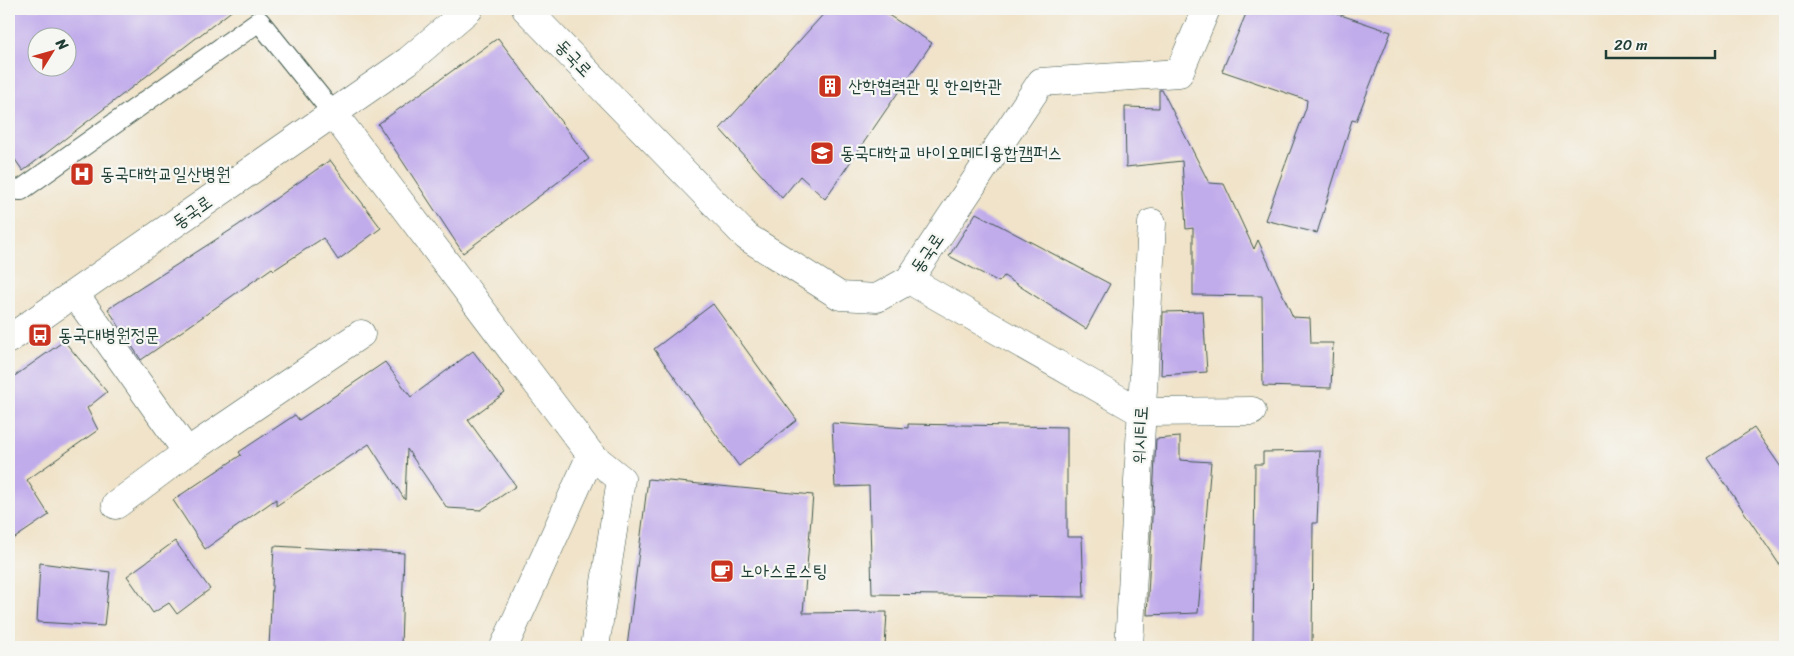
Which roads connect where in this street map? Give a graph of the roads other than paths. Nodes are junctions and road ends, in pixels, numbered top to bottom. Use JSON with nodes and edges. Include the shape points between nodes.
{"nodes":[{"id":1,"x":469,"y":9,"type":"edge"},
{"id":2,"x":526,"y":9,"type":"edge"},
{"id":3,"x":1206,"y":9,"type":"edge"},
{"id":4,"x":333,"y":113,"type":"junction"},
{"id":5,"x":9,"y":189,"type":"edge"},
{"id":6,"x":1152,"y":223,"type":"dead end"},
{"id":7,"x":909,"y":280,"type":"junction"},
{"id":8,"x":75,"y":294,"type":"junction"},
{"id":9,"x":361,"y":334,"type":"dead end"},
{"id":10,"x":9,"y":339,"type":"edge"},
{"id":11,"x":1252,"y":411,"type":"dead end"},
{"id":12,"x":1141,"y":412,"type":"junction"},
{"id":13,"x":187,"y":452,"type":"junction"},
{"id":14,"x":591,"y":455,"type":"junction"},
{"id":15,"x":116,"y":505,"type":"dead end"},
{"id":16,"x":504,"y":647,"type":"edge"},
{"id":17,"x":595,"y":647,"type":"edge"},
{"id":18,"x":1129,"y":647,"type":"edge"}],
"edges":[{"from":1,"to":4,"type":"street","name":"동국로","via":[[408,61]]},
{"from":2,"to":7,"type":"street","name":"동국로","via":[[747,237],[840,296],[877,298]]},
{"from":3,"to":7,"type":"street","name":"동국로","via":[[1179,73],[1041,82]]},
{"from":4,"to":5,"type":"lane","via":[[259,21],[21,190]]},
{"from":4,"to":8,"type":"street","name":"동국로"},
{"from":4,"to":14,"type":"street"},
{"from":6,"to":12,"type":"street","name":"위시티로"},
{"from":7,"to":12,"type":"street"},
{"from":8,"to":10,"type":"street","name":"동국로"},
{"from":8,"to":13,"type":"street"},
{"from":9,"to":13,"type":"street"},
{"from":11,"to":12,"type":"street"},
{"from":12,"to":18,"type":"street","name":"위시티로"},
{"from":13,"to":15,"type":"street"},
{"from":14,"to":16,"type":"street"},
{"from":14,"to":17,"type":"street","via":[[621,479]]}]}
